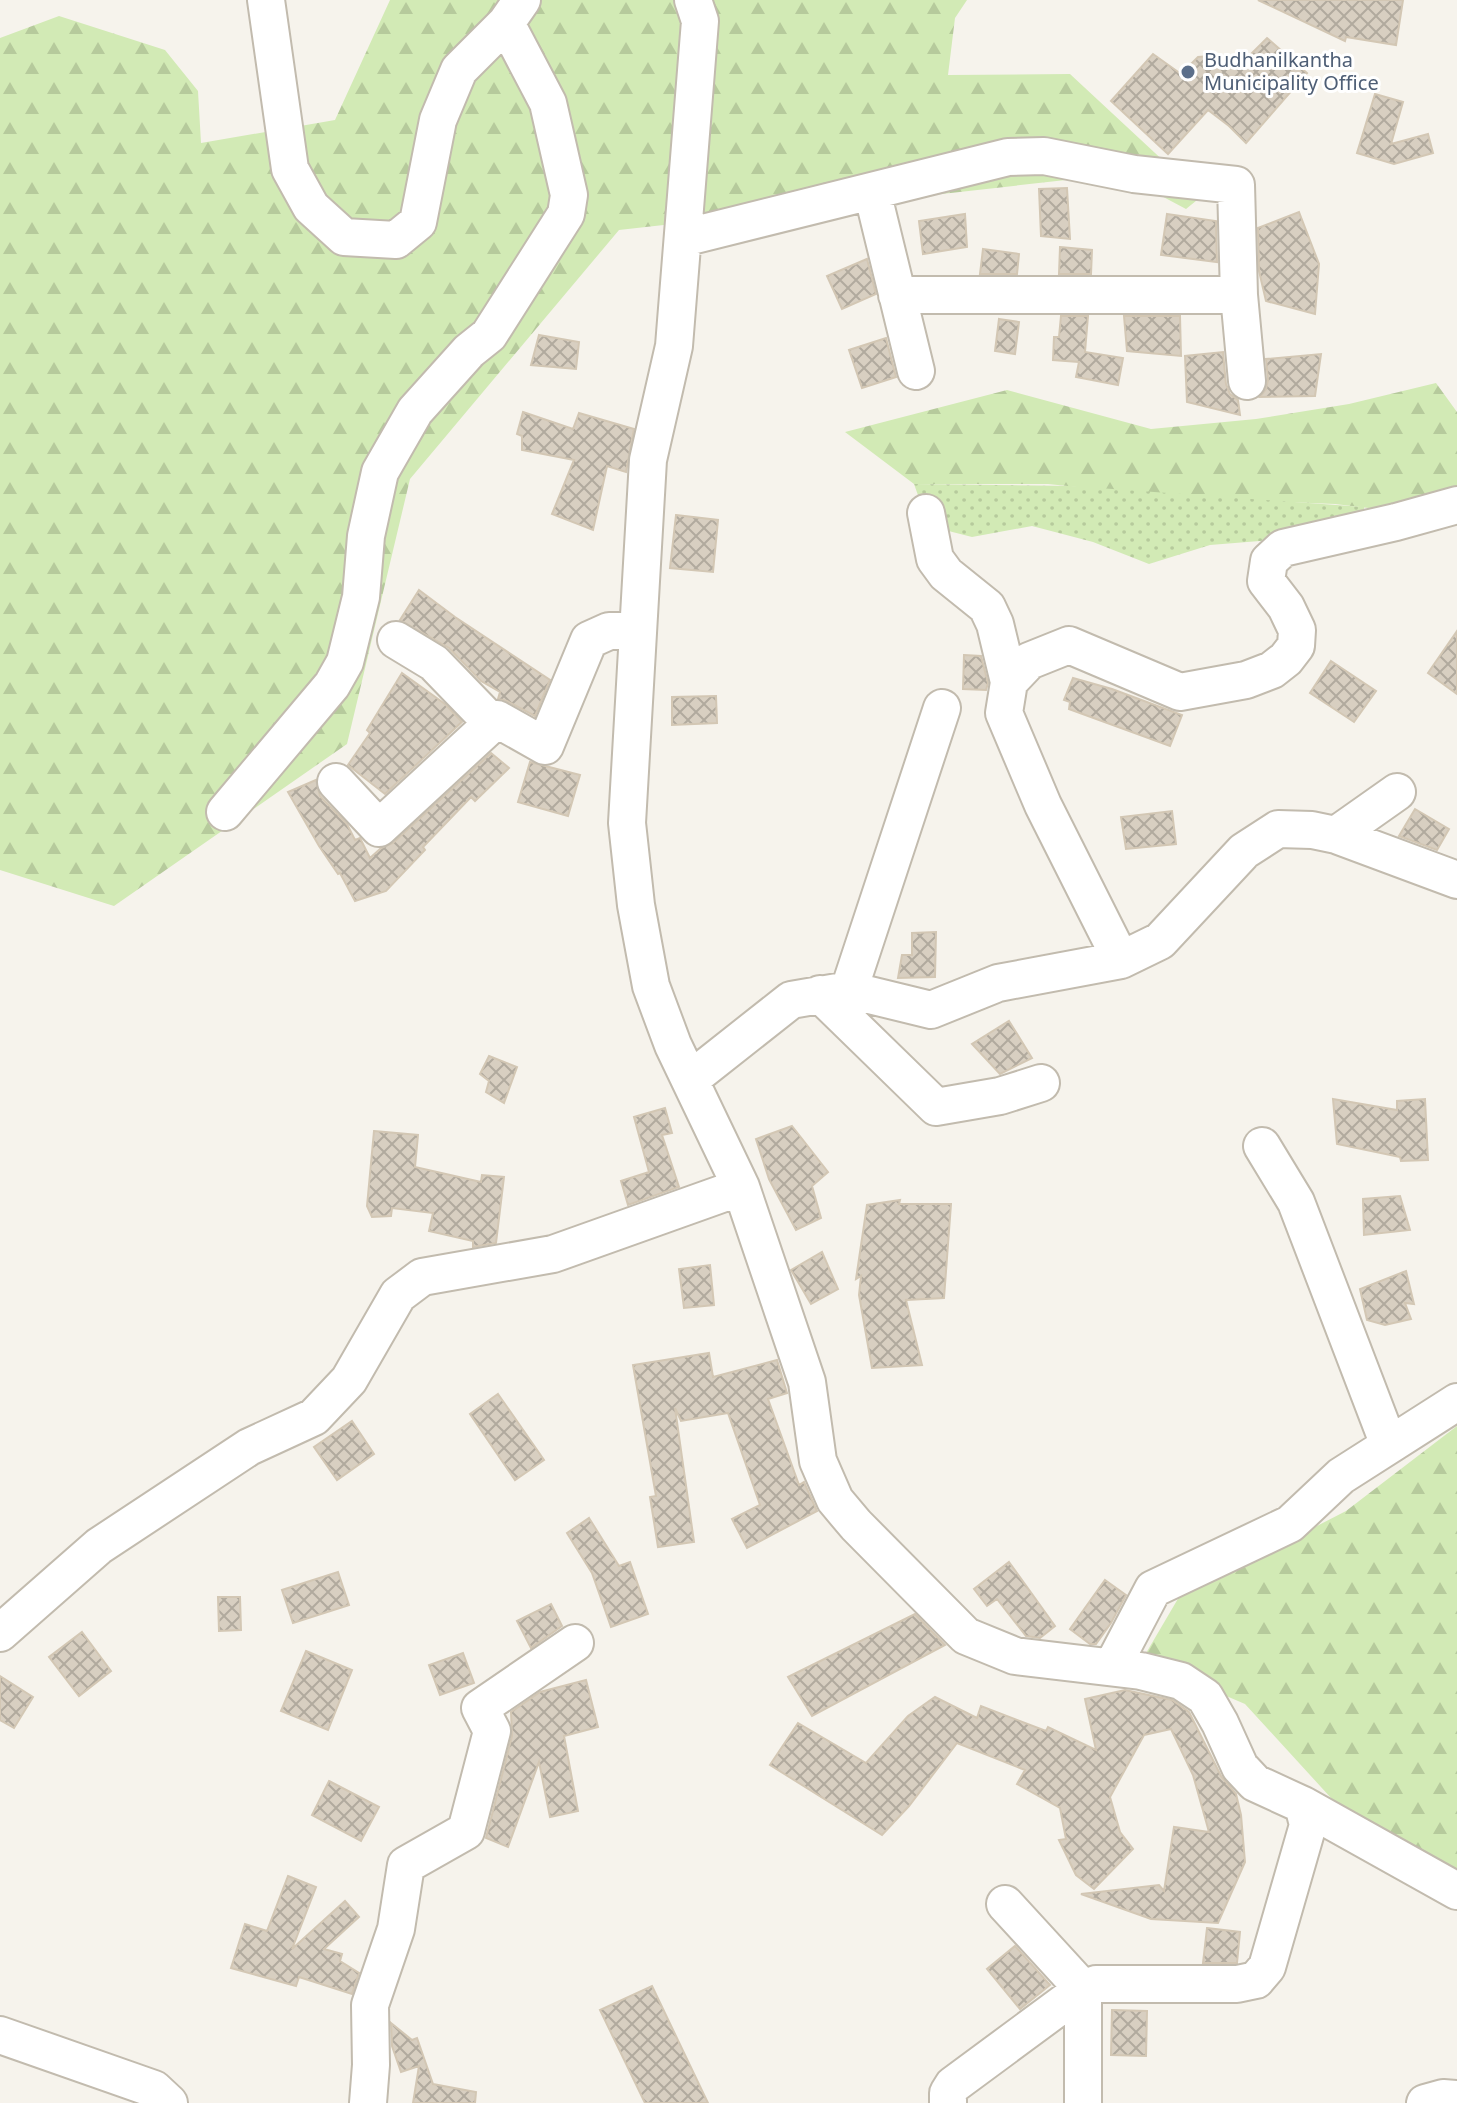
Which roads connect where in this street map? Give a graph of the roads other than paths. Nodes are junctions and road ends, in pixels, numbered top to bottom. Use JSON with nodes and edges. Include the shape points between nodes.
{"nodes":[{"id":1,"x":266,"y":0,"type":"edge"},
{"id":2,"x":693,"y":0,"type":"edge"},
{"id":3,"x":514,"y":12,"type":"edge"},
{"id":4,"x":872,"y":191,"type":"junction"},
{"id":5,"x":683,"y":238,"type":"junction"},
{"id":6,"x":897,"y":295,"type":"junction"},
{"id":7,"x":1239,"y":295,"type":"junction"},
{"id":8,"x":916,"y":371,"type":"dead end"},
{"id":9,"x":1247,"y":381,"type":"dead end"},
{"id":10,"x":1457,"y":505,"type":"edge"},
{"id":11,"x":926,"y":513,"type":"dead end"},
{"id":12,"x":638,"y":631,"type":"junction"},
{"id":13,"x":396,"y":640,"type":"dead end"},
{"id":14,"x":1009,"y":682,"type":"junction"},
{"id":15,"x":942,"y":708,"type":"dead end"},
{"id":16,"x":492,"y":723,"type":"junction"},
{"id":17,"x":336,"y":782,"type":"dead end"},
{"id":18,"x":1397,"y":792,"type":"dead end"},
{"id":19,"x":225,"y":812,"type":"dead end"},
{"id":20,"x":1336,"y":835,"type":"junction"},
{"id":21,"x":1457,"y":880,"type":"edge"},
{"id":22,"x":1121,"y":960,"type":"junction"},
{"id":23,"x":834,"y":992,"type":"junction"},
{"id":24,"x":691,"y":1079,"type":"junction"},
{"id":25,"x":1041,"y":1083,"type":"dead end"},
{"id":26,"x":1262,"y":1146,"type":"dead end"},
{"id":27,"x":741,"y":1187,"type":"junction"},
{"id":28,"x":1457,"y":1402,"type":"edge"},
{"id":29,"x":1389,"y":1445,"type":"junction"},
{"id":30,"x":0,"y":1633,"type":"edge"},
{"id":31,"x":575,"y":1643,"type":"dead end"},
{"id":32,"x":1112,"y":1667,"type":"junction"},
{"id":33,"x":1303,"y":1805,"type":"junction"},
{"id":34,"x":1457,"y":1891,"type":"edge"},
{"id":35,"x":1005,"y":1904,"type":"dead end"},
{"id":36,"x":1083,"y":1989,"type":"junction"},
{"id":37,"x":0,"y":2035,"type":"edge"},
{"id":38,"x":1457,"y":2099,"type":"edge"},
{"id":39,"x":169,"y":2103,"type":"edge"},
{"id":40,"x":368,"y":2103,"type":"edge"},
{"id":41,"x":948,"y":2103,"type":"edge"},
{"id":42,"x":1083,"y":2103,"type":"edge"},
{"id":43,"x":1425,"y":2103,"type":"edge"}],
"edges":[{"from":1,"to":3,"type":"street","via":[[290,169],[311,207],[344,237],[396,240],[418,222],[438,120],[459,70]]},
{"from":2,"to":5,"type":"street","via":[[700,21]]},
{"from":3,"to":19,"type":"street","via":[[548,103],[569,195],[566,214],[489,335],[415,411],[380,472],[345,662],[332,685]]},
{"from":4,"to":5,"type":"street"},
{"from":4,"to":6,"type":"street"},
{"from":4,"to":7,"type":"street","via":[[1008,157],[1044,156],[1134,174],[1236,185]]},
{"from":5,"to":12,"type":"street","via":[[674,346],[648,460]]},
{"from":6,"to":7,"type":"street"},
{"from":6,"to":8,"type":"street"},
{"from":7,"to":9,"type":"street"},
{"from":10,"to":14,"type":"street","via":[[1283,548],[1269,561],[1266,581],[1297,630],[1296,646],[1272,670],[1180,692],[1069,645],[1029,661]]},
{"from":11,"to":14,"type":"street","via":[[935,559],[987,607]]},
{"from":12,"to":16,"type":"street","via":[[609,631],[589,640],[545,746],[497,719]]},
{"from":12,"to":24,"type":"street","via":[[627,823],[636,905],[651,986]]},
{"from":13,"to":16,"type":"street","via":[[434,663]]},
{"from":14,"to":22,"type":"street","via":[[1004,713],[1043,805]]},
{"from":15,"to":23,"type":"street"},
{"from":16,"to":17,"type":"street","via":[[379,828]]},
{"from":18,"to":20,"type":"street"},
{"from":20,"to":21,"type":"street"},
{"from":20,"to":22,"type":"street","via":[[1278,829],[1244,851],[1160,941]]},
{"from":22,"to":23,"type":"street","via":[[998,983],[931,1010]]},
{"from":23,"to":24,"type":"street","via":[[791,1000]]},
{"from":23,"to":25,"type":"street","via":[[936,1107]]},
{"from":24,"to":27,"type":"street"},
{"from":26,"to":29,"type":"street","via":[[1296,1202]]},
{"from":27,"to":30,"type":"street","via":[[553,1254],[422,1277],[398,1295],[349,1380],[314,1417],[249,1447],[99,1546]]},
{"from":27,"to":32,"type":"street","via":[[807,1382],[818,1461],[835,1500],[966,1636],[1015,1656]]},
{"from":28,"to":29,"type":"street"},
{"from":29,"to":32,"type":"street","via":[[1341,1476],[1290,1524],[1153,1589]]},
{"from":31,"to":40,"type":"street","via":[[480,1708],[492,1731],[466,1831],[406,1865],[396,1929],[370,2005]]},
{"from":32,"to":33,"type":"street","via":[[1162,1674],[1205,1697],[1240,1767],[1255,1783]]},
{"from":33,"to":34,"type":"street"},
{"from":33,"to":36,"type":"street","via":[[1308,1825],[1267,1967],[1256,1980],[1096,1984]]},
{"from":35,"to":36,"type":"street"},
{"from":36,"to":41,"type":"street","via":[[953,2085]]},
{"from":36,"to":42,"type":"street"},
{"from":37,"to":39,"type":"street","via":[[154,2089]]},
{"from":38,"to":43,"type":"street"}]}
